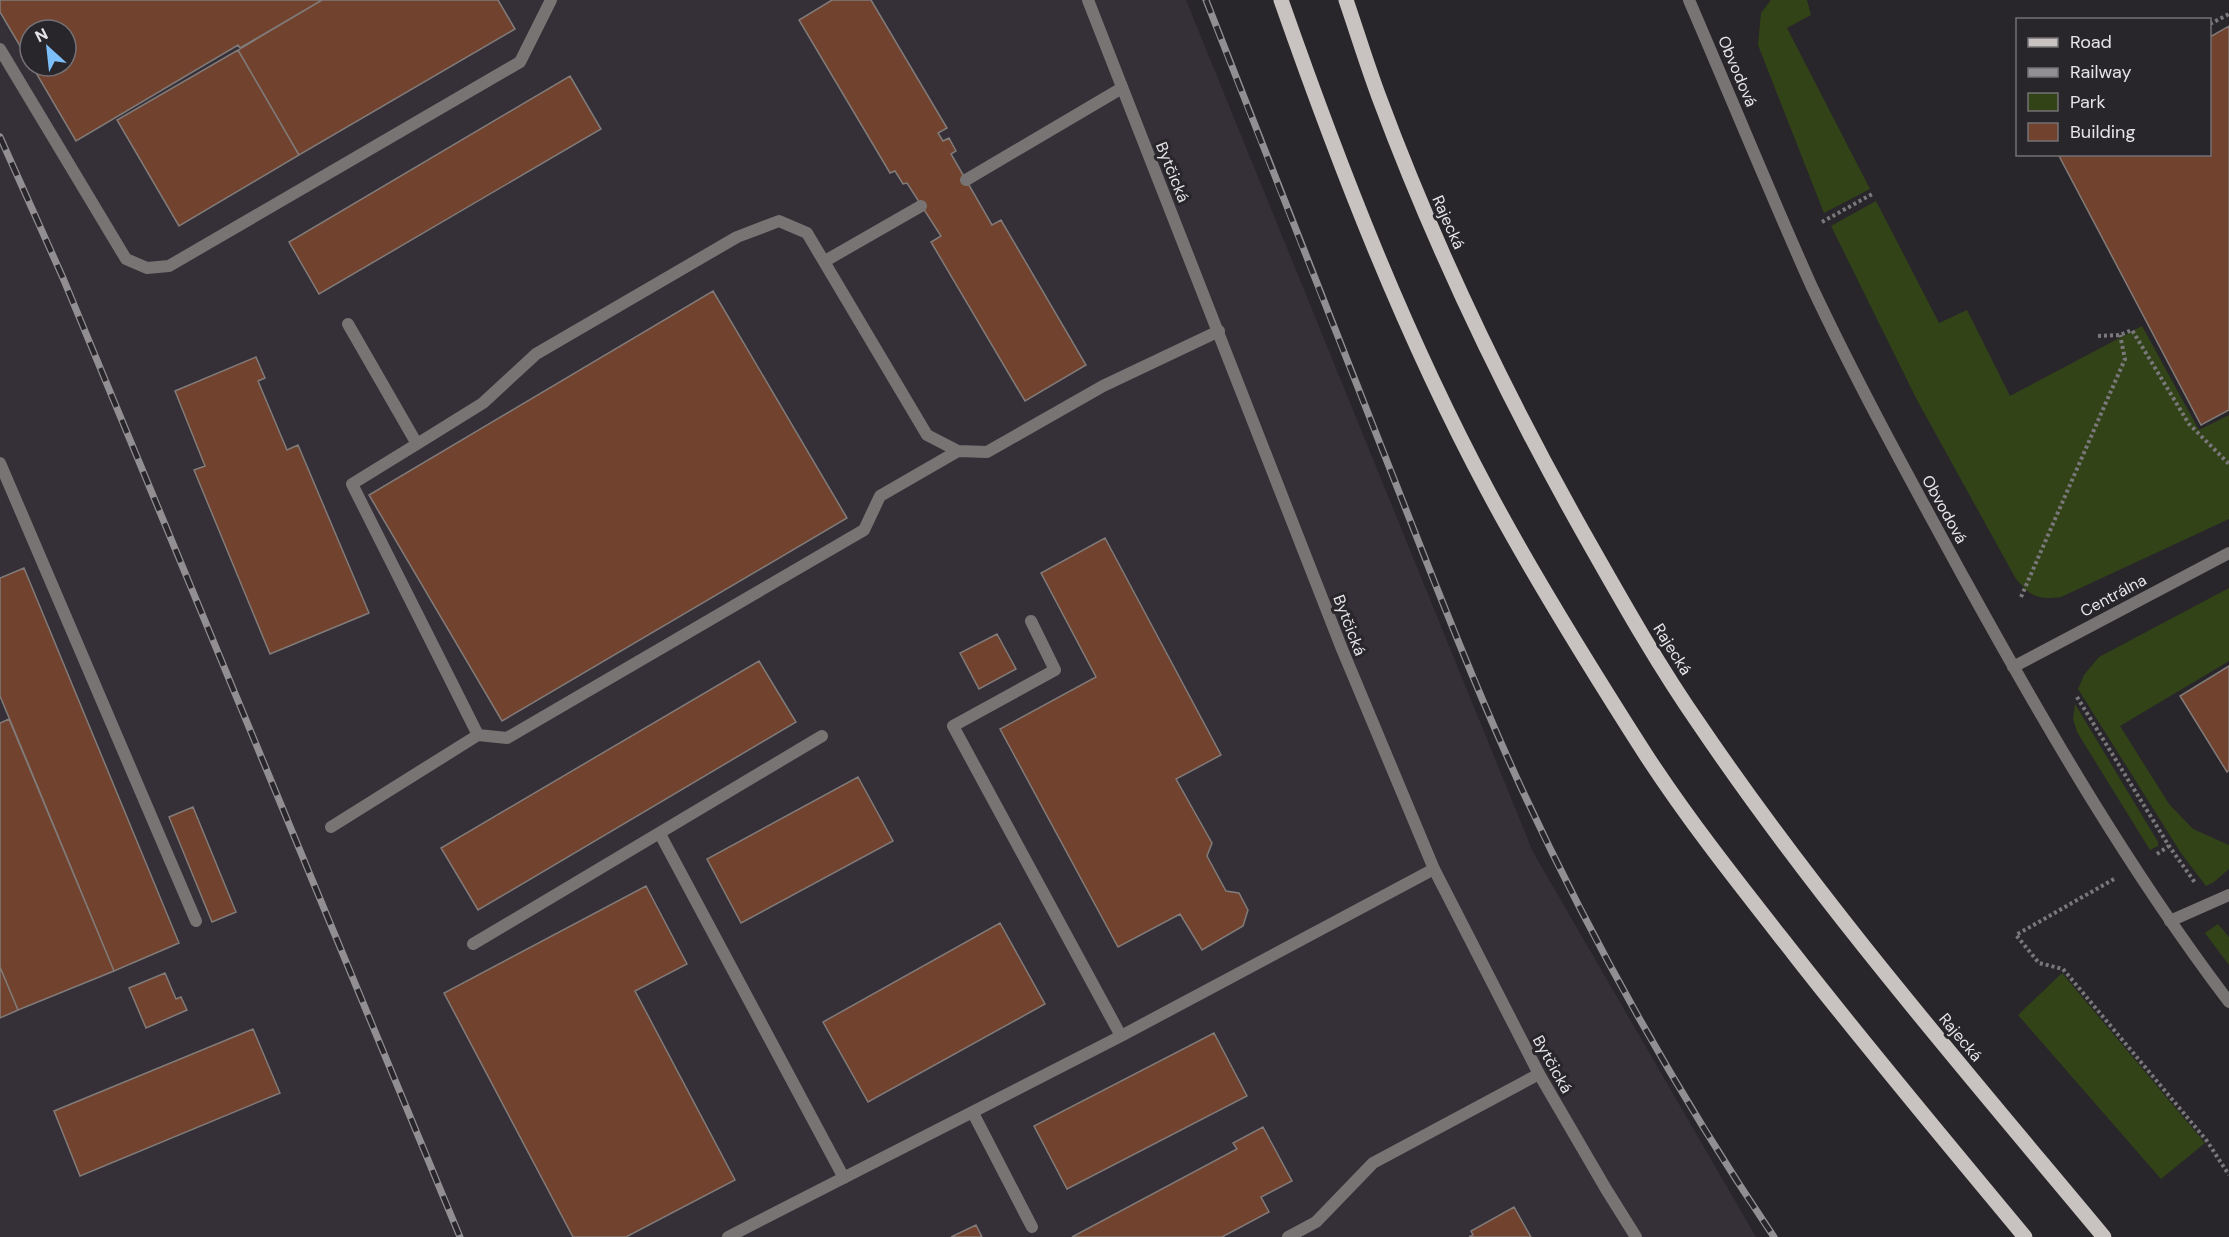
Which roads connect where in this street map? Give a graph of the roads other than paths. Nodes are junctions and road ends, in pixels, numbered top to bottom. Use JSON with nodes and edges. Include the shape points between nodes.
{"nodes":[{"id":1,"x":550,"y":0,"type":"edge"},
{"id":2,"x":1088,"y":0,"type":"edge"},
{"id":3,"x":1281,"y":0,"type":"edge"},
{"id":4,"x":1346,"y":0,"type":"edge"},
{"id":5,"x":1689,"y":0,"type":"edge"},
{"id":6,"x":0,"y":49,"type":"edge"},
{"id":7,"x":1122,"y":88,"type":"junction"},
{"id":8,"x":966,"y":180,"type":"dead end"},
{"id":9,"x":921,"y":206,"type":"dead end"},
{"id":10,"x":825,"y":261,"type":"junction"},
{"id":11,"x":348,"y":324,"type":"dead end"},
{"id":12,"x":1219,"y":331,"type":"junction"},
{"id":13,"x":417,"y":444,"type":"junction"},
{"id":14,"x":958,"y":451,"type":"junction"},
{"id":15,"x":0,"y":463,"type":"edge"},
{"id":16,"x":2229,"y":553,"type":"edge"},
{"id":17,"x":1031,"y":621,"type":"dead end"},
{"id":18,"x":2013,"y":667,"type":"junction"},
{"id":19,"x":478,"y":735,"type":"junction"},
{"id":20,"x":822,"y":736,"type":"dead end"},
{"id":21,"x":331,"y":827,"type":"dead end"},
{"id":22,"x":660,"y":834,"type":"junction"},
{"id":23,"x":1434,"y":869,"type":"junction"},
{"id":24,"x":2229,"y":895,"type":"edge"},
{"id":25,"x":195,"y":921,"type":"dead end"},
{"id":26,"x":2170,"y":921,"type":"junction"},
{"id":27,"x":473,"y":944,"type":"dead end"},
{"id":28,"x":2229,"y":1002,"type":"edge"},
{"id":29,"x":1121,"y":1036,"type":"junction"},
{"id":30,"x":1539,"y":1074,"type":"junction"},
{"id":31,"x":972,"y":1113,"type":"junction"},
{"id":32,"x":844,"y":1178,"type":"junction"},
{"id":33,"x":1032,"y":1227,"type":"dead end"},
{"id":34,"x":728,"y":1237,"type":"edge"},
{"id":35,"x":1288,"y":1237,"type":"edge"},
{"id":36,"x":1636,"y":1237,"type":"edge"},
{"id":37,"x":2025,"y":1237,"type":"edge"},
{"id":38,"x":2104,"y":1237,"type":"edge"}],
"edges":[{"from":1,"to":6,"type":"street","via":[[520,62],[169,266],[147,268],[126,259]]},
{"from":2,"to":7,"type":"street","name":"Bytčická"},
{"from":3,"to":37,"type":"main road","via":[[1323,120],[1420,352],[1488,491],[1569,631],[1648,758],[1738,883]]},
{"from":4,"to":38,"type":"main road","name":"Rajecká","via":[[1414,186],[1477,327],[1542,460],[1632,617],[1698,723],[1787,846],[1923,1020]]},
{"from":5,"to":18,"type":"street","name":"Obvodová","via":[[1811,285],[1904,469]]},
{"from":7,"to":8,"type":"street"},
{"from":7,"to":12,"type":"street","name":"Bytčická"},
{"from":9,"to":10,"type":"street"},
{"from":10,"to":13,"type":"street","via":[[807,233],[779,221],[737,237],[536,354],[483,403]]},
{"from":10,"to":14,"type":"street","via":[[927,435]]},
{"from":11,"to":13,"type":"street"},
{"from":12,"to":14,"type":"street","via":[[1103,387],[987,452]]},
{"from":12,"to":23,"type":"street","name":"Bytčická","via":[[1346,660]]},
{"from":13,"to":19,"type":"street","via":[[351,483]]},
{"from":14,"to":19,"type":"street","via":[[880,496],[864,530],[507,738]]},
{"from":15,"to":25,"type":"street"},
{"from":16,"to":18,"type":"street","name":"Centrálna"},
{"from":17,"to":29,"type":"street","via":[[1055,670],[953,726]]},
{"from":18,"to":26,"type":"street","name":"Obvodová"},
{"from":19,"to":21,"type":"street"},
{"from":20,"to":22,"type":"street"},
{"from":22,"to":27,"type":"street"},
{"from":22,"to":32,"type":"street"},
{"from":23,"to":29,"type":"street"},
{"from":23,"to":30,"type":"street","name":"Bytčická"},
{"from":24,"to":26,"type":"street"},
{"from":26,"to":28,"type":"street","name":"Obvodová"},
{"from":29,"to":31,"type":"street"},
{"from":30,"to":35,"type":"street","via":[[1373,1163],[1316,1222]]},
{"from":30,"to":36,"type":"street","name":"Bytčická"},
{"from":31,"to":32,"type":"street"},
{"from":31,"to":33,"type":"street"},
{"from":32,"to":34,"type":"street"}]}
